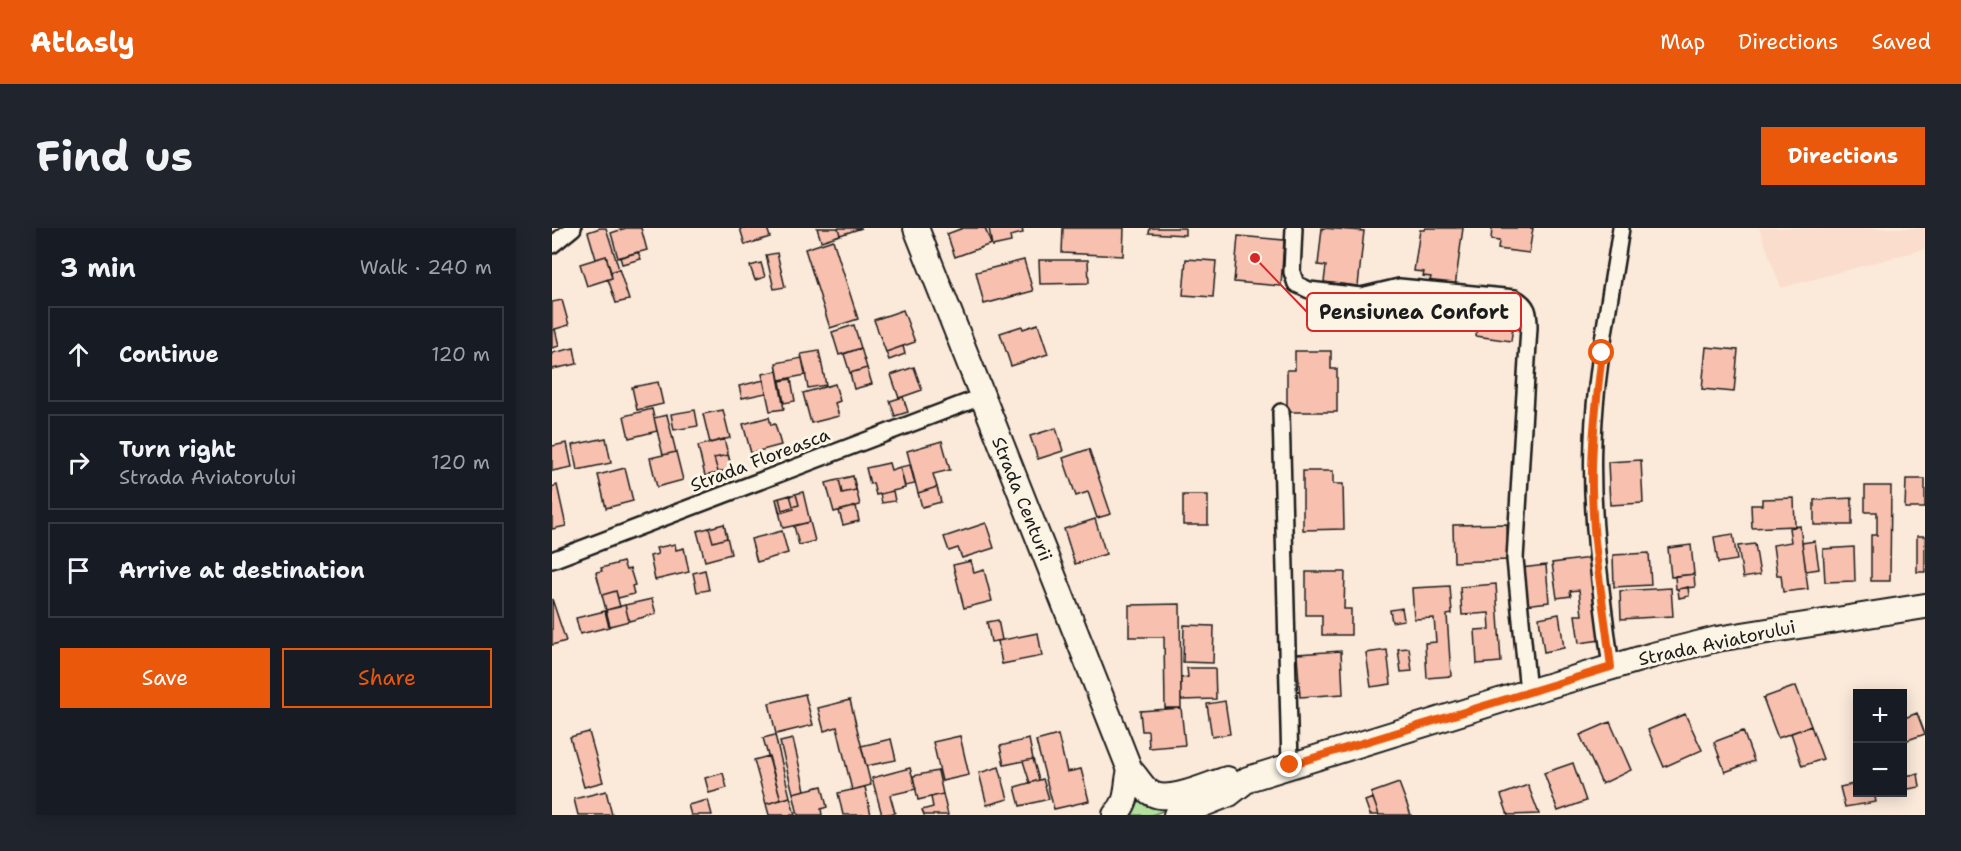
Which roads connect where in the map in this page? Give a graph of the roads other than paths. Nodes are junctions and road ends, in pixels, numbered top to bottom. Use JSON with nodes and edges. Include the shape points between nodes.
{"nodes":[{"id":1,"x":573,"y":228,"type":"edge"},
{"id":2,"x":915,"y":228,"type":"edge"},
{"id":3,"x":1294,"y":228,"type":"edge"},
{"id":4,"x":1622,"y":228,"type":"edge"},
{"id":5,"x":552,"y":245,"type":"edge"},
{"id":6,"x":981,"y":397,"type":"junction"},
{"id":7,"x":1281,"y":412,"type":"dead end"},
{"id":8,"x":552,"y":560,"type":"edge"},
{"id":9,"x":1925,"y":606,"type":"edge"},
{"id":10,"x":1611,"y":667,"type":"junction"},
{"id":11,"x":1528,"y":692,"type":"junction"},
{"id":12,"x":1290,"y":765,"type":"junction"},
{"id":13,"x":1130,"y":770,"type":"junction"},
{"id":14,"x":1248,"y":779,"type":"junction"},
{"id":15,"x":1115,"y":815,"type":"edge"},
{"id":16,"x":1176,"y":815,"type":"edge"}],
"edges":[{"from":1,"to":5,"type":"street"},
{"from":2,"to":6,"type":"main road","name":"Strada Centurii"},
{"from":3,"to":11,"type":"street","via":[[1292,272],[1296,284],[1309,290],[1361,296],[1400,287],[1515,298],[1524,303],[1529,327],[1515,559]]},
{"from":4,"to":10,"type":"street","via":[[1593,438],[1592,492]]},
{"from":6,"to":8,"type":"street","name":"Strada Floreasca"},
{"from":6,"to":13,"type":"main road","name":"Strada Centurii"},
{"from":7,"to":12,"type":"street"},
{"from":9,"to":10,"type":"main road","name":"Strada Aviatorului","via":[[1717,639]]},
{"from":10,"to":11,"type":"main road","name":"Strada Aviatorului"},
{"from":11,"to":12,"type":"main road","name":"Strada Aviatorului"},
{"from":12,"to":14,"type":"main road","name":"Strada Aviatorului"},
{"from":13,"to":14,"type":"main road","name":"Strada Centurii","via":[[1145,789],[1165,797],[1227,779]]},
{"from":13,"to":15,"type":"main road","via":[[1127,795]]},
{"from":14,"to":16,"type":"main road","name":"Strada Aviatorului","via":[[1228,794]]}]}
